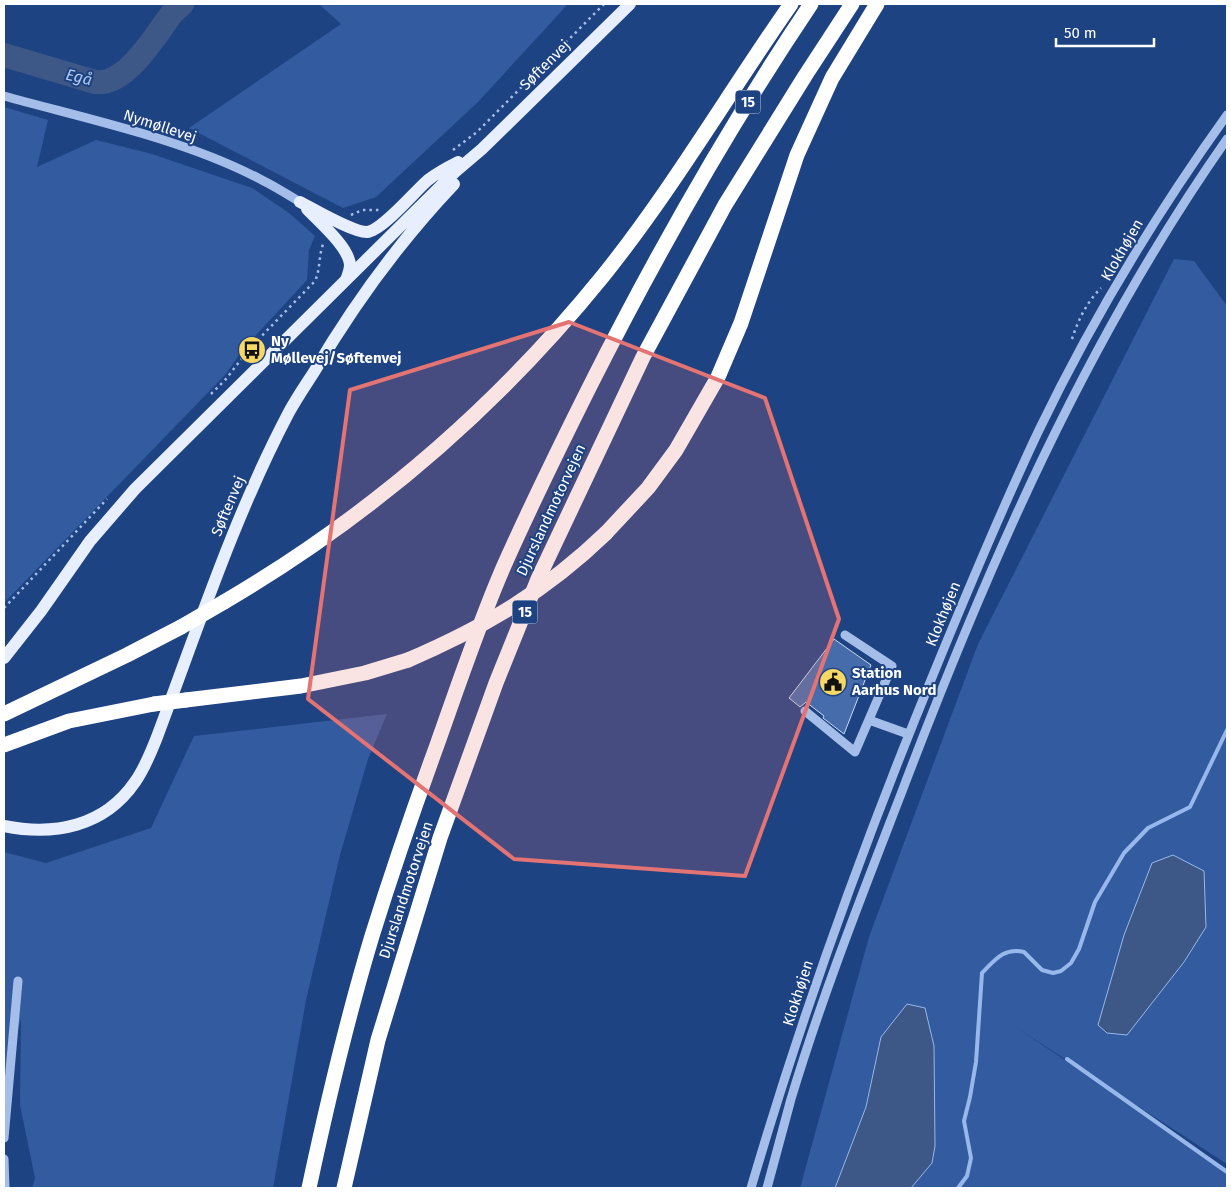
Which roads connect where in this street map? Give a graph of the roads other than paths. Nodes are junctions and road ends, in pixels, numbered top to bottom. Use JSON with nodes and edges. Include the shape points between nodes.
{"nodes":[{"id":1,"x":630,"y":4,"type":"edge"},
{"id":2,"x":790,"y":4,"type":"edge"},
{"id":3,"x":812,"y":4,"type":"edge"},
{"id":4,"x":852,"y":4,"type":"edge"},
{"id":5,"x":877,"y":4,"type":"edge"},
{"id":6,"x":4,"y":96,"type":"edge"},
{"id":7,"x":1227,"y":115,"type":"edge"},
{"id":8,"x":1227,"y":139,"type":"edge"},
{"id":9,"x":482,"y":149,"type":"junction"},
{"id":10,"x":300,"y":202,"type":"junction"},
{"id":11,"x":345,"y":281,"type":"junction"},
{"id":12,"x":845,"y":635,"type":"dead end"},
{"id":13,"x":4,"y":658,"type":"edge"},
{"id":14,"x":805,"y":711,"type":"dead end"},
{"id":15,"x":4,"y":714,"type":"edge"},
{"id":16,"x":869,"y":720,"type":"junction"},
{"id":17,"x":908,"y":734,"type":"junction"},
{"id":18,"x":4,"y":744,"type":"edge"},
{"id":19,"x":4,"y":826,"type":"edge"},
{"id":20,"x":18,"y":980,"type":"dead end"},
{"id":21,"x":4,"y":1138,"type":"edge"},
{"id":22,"x":4,"y":1159,"type":"edge"},
{"id":23,"x":5,"y":1188,"type":"edge"},
{"id":24,"x":309,"y":1188,"type":"edge"},
{"id":25,"x":344,"y":1188,"type":"edge"},
{"id":26,"x":751,"y":1188,"type":"edge"},
{"id":27,"x":767,"y":1188,"type":"edge"}],
"edges":[{"from":1,"to":9,"type":"main road","name":"Søftenvej"},
{"from":2,"to":15,"type":"highway","bridge":true,"via":[[664,192],[603,276],[516,375],[460,428],[369,505],[277,570],[127,655]]},
{"from":3,"to":24,"type":"highway","name":"Djurslandmotorvejen","number":"15","via":[[687,203],[560,446],[503,570],[405,834],[372,936]]},
{"from":4,"to":25,"type":"highway","name":"Djurslandmotorvejen","number":"15","via":[[725,205],[643,356],[538,580],[496,683],[434,855],[378,1040]]},
{"from":5,"to":18,"type":"highway","bridge":true,"via":[[832,78],[797,155],[741,323],[718,377],[676,450],[648,488],[578,560],[530,596],[480,627],[408,660],[301,686],[154,704],[69,720]]},
{"from":6,"to":10,"type":"street","name":"Nymøllevej","via":[[193,150],[261,179]]},
{"from":7,"to":17,"type":"street","name":"Klokhøjen","via":[[1153,224],[1092,329],[1040,429],[983,554]]},
{"from":8,"to":27,"type":"street","name":"Klokhøjen","via":[[1166,231],[1103,338],[996,558],[925,729],[844,944],[792,1098]]},
{"from":9,"to":10,"type":"main road","via":[[428,180],[380,227],[369,232],[343,224]]},
{"from":9,"to":11,"type":"main road","name":"Søftenvej"},
{"from":9,"to":19,"type":"main road","name":"Søftenvej","via":[[374,280],[289,413],[244,507],[157,737],[135,783],[100,816],[69,828],[33,831]]},
{"from":10,"to":11,"type":"main road","via":[[346,252],[350,267]]},
{"from":11,"to":13,"type":"main road","name":"Søftenvej","via":[[110,517]]},
{"from":12,"to":16,"type":"street","via":[[892,666]]},
{"from":14,"to":16,"type":"street","via":[[855,752]]},
{"from":16,"to":17,"type":"street"},
{"from":17,"to":26,"type":"street","name":"Klokhøjen","via":[[831,938],[778,1095]]},
{"from":20,"to":21,"type":"street"},
{"from":22,"to":23,"type":"street"}]}
